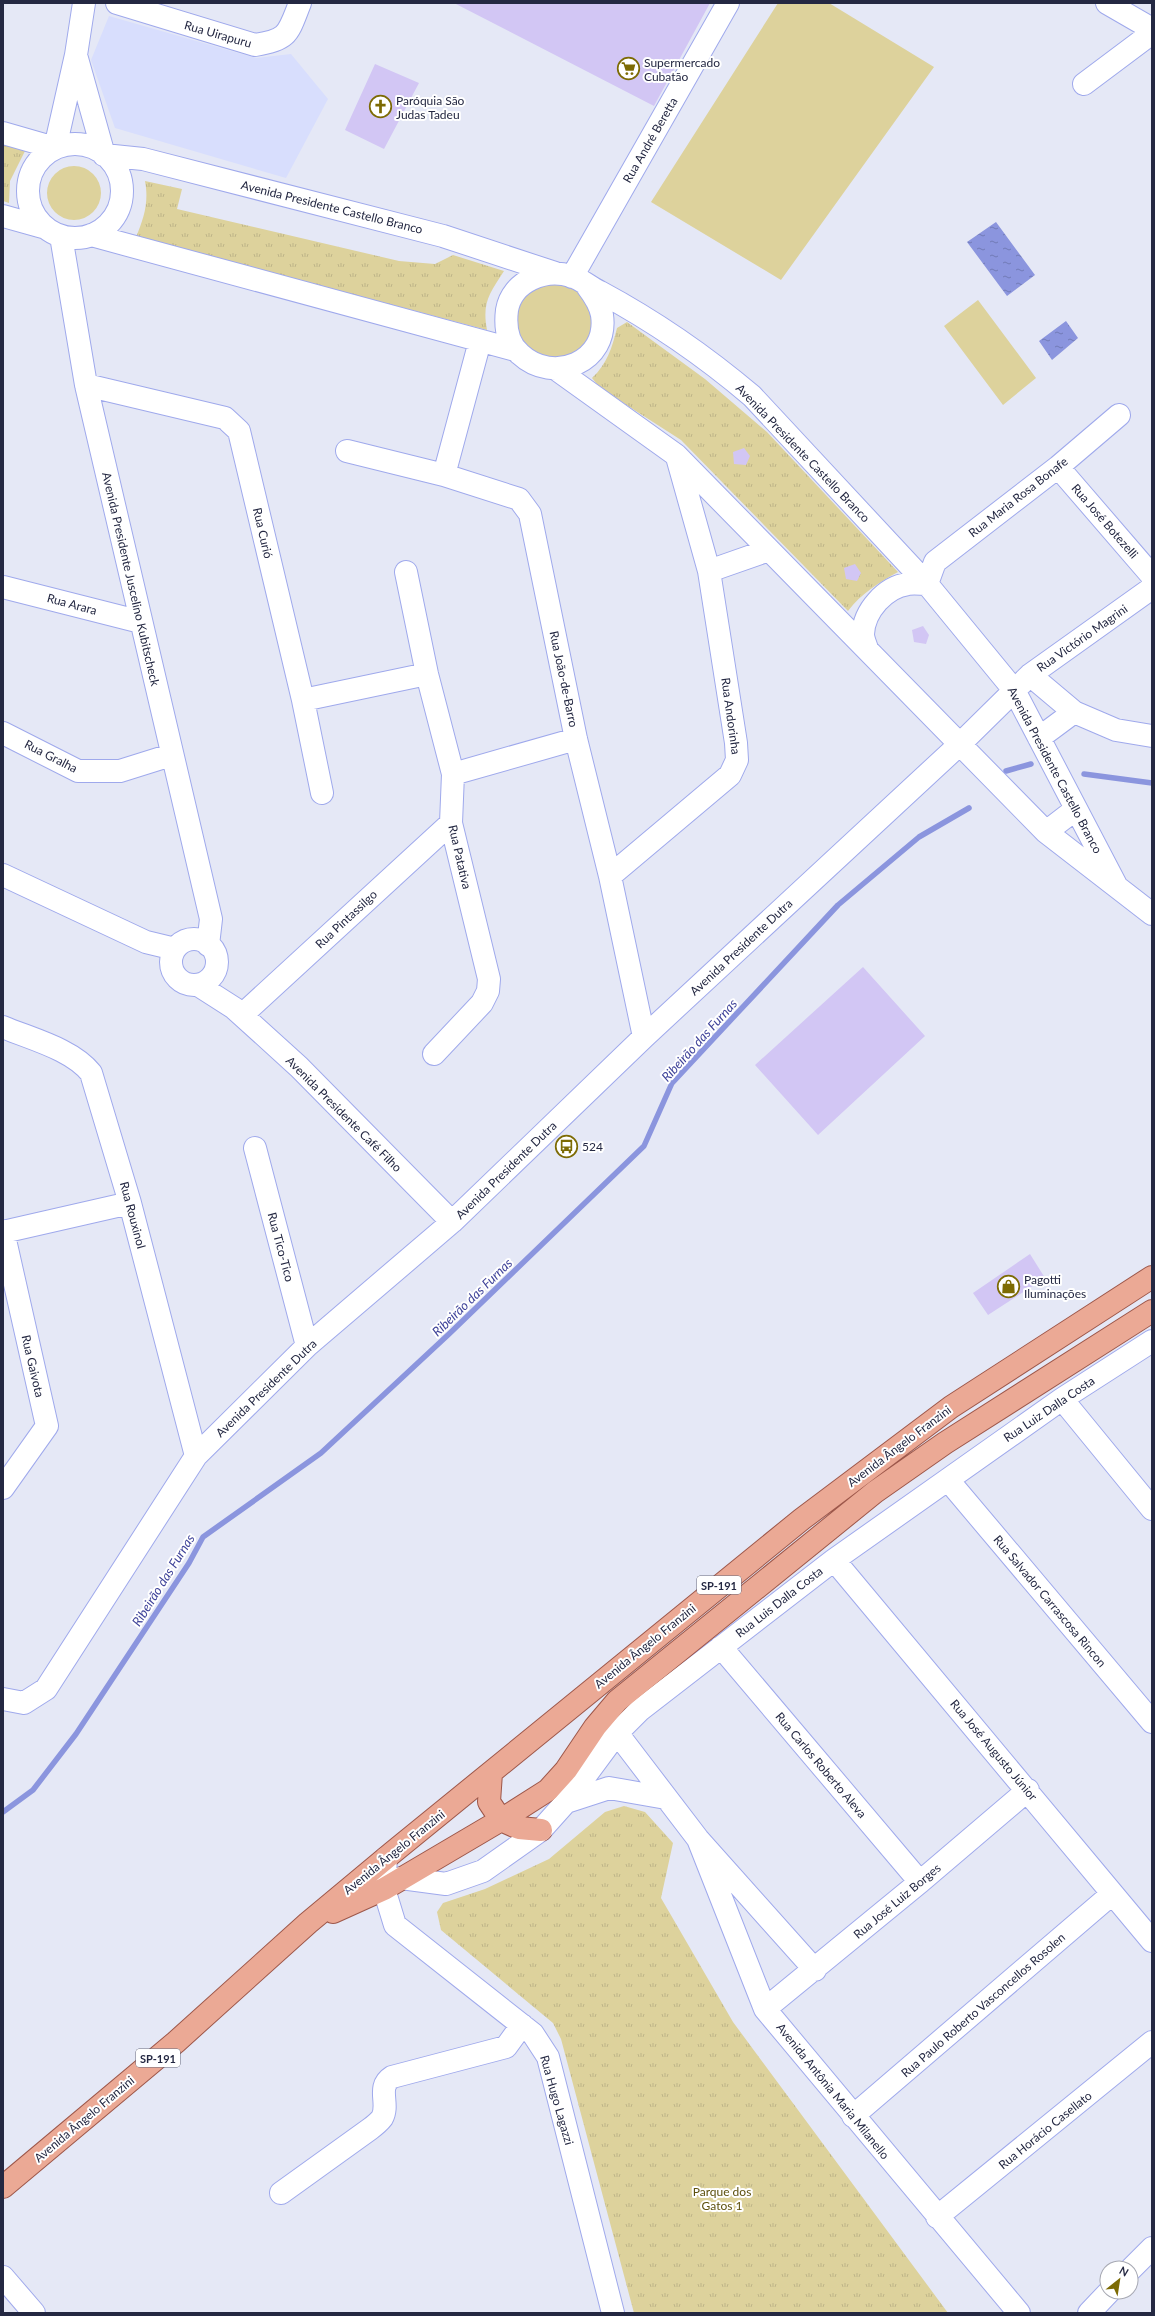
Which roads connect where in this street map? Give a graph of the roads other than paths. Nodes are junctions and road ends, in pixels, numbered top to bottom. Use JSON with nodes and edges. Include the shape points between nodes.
{"nodes":[{"id":1,"x":84,"y":3,"type":"edge"},
{"id":2,"x":117,"y":3,"type":"edge"},
{"id":3,"x":300,"y":3,"type":"edge"},
{"id":4,"x":728,"y":3,"type":"edge"},
{"id":5,"x":1107,"y":3,"type":"edge"},
{"id":6,"x":1152,"y":29,"type":"edge"},
{"id":7,"x":1152,"y":33,"type":"edge"},
{"id":8,"x":76,"y":55,"type":"junction"},
{"id":9,"x":1084,"y":84,"type":"dead end"},
{"id":10,"x":3,"y":133,"type":"edge"},
{"id":11,"x":55,"y":148,"type":"junction"},
{"id":12,"x":104,"y":155,"type":"junction"},
{"id":13,"x":3,"y":216,"type":"edge"},
{"id":14,"x":53,"y":232,"type":"junction"},
{"id":15,"x":91,"y":235,"type":"junction"},
{"id":16,"x":572,"y":278,"type":"junction"},
{"id":17,"x":480,"y":341,"type":"junction"},
{"id":18,"x":515,"y":350,"type":"junction"},
{"id":19,"x":556,"y":370,"type":"junction"},
{"id":20,"x":86,"y":385,"type":"junction"},
{"id":21,"x":1119,"y":415,"type":"dead end"},
{"id":22,"x":347,"y":451,"type":"dead end"},
{"id":23,"x":676,"y":455,"type":"junction"},
{"id":24,"x":1058,"y":466,"type":"junction"},
{"id":25,"x":444,"y":475,"type":"junction"},
{"id":26,"x":770,"y":550,"type":"junction"},
{"id":27,"x":709,"y":571,"type":"junction"},
{"id":28,"x":406,"y":572,"type":"dead end"},
{"id":29,"x":1152,"y":576,"type":"edge"},
{"id":30,"x":927,"y":584,"type":"junction"},
{"id":31,"x":3,"y":586,"type":"edge"},
{"id":32,"x":1152,"y":588,"type":"edge"},
{"id":33,"x":140,"y":622,"type":"junction"},
{"id":34,"x":867,"y":649,"type":"junction"},
{"id":35,"x":427,"y":674,"type":"junction"},
{"id":36,"x":1030,"y":675,"type":"junction"},
{"id":37,"x":1014,"y":690,"type":"junction"},
{"id":38,"x":303,"y":700,"type":"junction"},
{"id":39,"x":1074,"y":712,"type":"junction"},
{"id":40,"x":3,"y":732,"type":"edge"},
{"id":41,"x":1152,"y":736,"type":"edge"},
{"id":42,"x":1039,"y":738,"type":"junction"},
{"id":43,"x":576,"y":739,"type":"junction"},
{"id":44,"x":960,"y":744,"type":"junction"},
{"id":45,"x":171,"y":755,"type":"junction"},
{"id":46,"x":453,"y":774,"type":"junction"},
{"id":47,"x":322,"y":793,"type":"dead end"},
{"id":48,"x":1076,"y":809,"type":"junction"},
{"id":49,"x":451,"y":823,"type":"junction"},
{"id":50,"x":1046,"y":832,"type":"junction"},
{"id":51,"x":3,"y":875,"type":"edge"},
{"id":52,"x":610,"y":876,"type":"junction"},
{"id":53,"x":1116,"y":885,"type":"junction"},
{"id":54,"x":1152,"y":914,"type":"edge"},
{"id":55,"x":211,"y":919,"type":"junction"},
{"id":56,"x":146,"y":942,"type":"junction"},
{"id":57,"x":180,"y":945,"type":"junction"},
{"id":58,"x":208,"y":945,"type":"junction"},
{"id":59,"x":216,"y":966,"type":"junction"},
{"id":60,"x":176,"y":978,"type":"junction"},
{"id":61,"x":198,"y":985,"type":"junction"},
{"id":62,"x":238,"y":1011,"type":"junction"},
{"id":63,"x":3,"y":1028,"type":"edge"},
{"id":64,"x":644,"y":1037,"type":"junction"},
{"id":65,"x":434,"y":1054,"type":"dead end"},
{"id":66,"x":255,"y":1148,"type":"dead end"},
{"id":67,"x":130,"y":1203,"type":"junction"},
{"id":68,"x":452,"y":1222,"type":"junction"},
{"id":69,"x":3,"y":1232,"type":"edge"},
{"id":70,"x":1152,"y":1277,"type":"edge"},
{"id":71,"x":1152,"y":1310,"type":"edge"},
{"id":72,"x":1152,"y":1341,"type":"edge"},
{"id":73,"x":308,"y":1346,"type":"junction"},
{"id":74,"x":1062,"y":1399,"type":"junction"},
{"id":75,"x":196,"y":1456,"type":"junction"},
{"id":76,"x":948,"y":1480,"type":"junction"},
{"id":77,"x":3,"y":1488,"type":"edge"},
{"id":78,"x":1152,"y":1509,"type":"edge"},
{"id":79,"x":834,"y":1560,"type":"junction"},
{"id":80,"x":721,"y":1647,"type":"junction"},
{"id":81,"x":3,"y":1699,"type":"edge"},
{"id":82,"x":1152,"y":1722,"type":"edge"},
{"id":83,"x":617,"y":1733,"type":"junction"},
{"id":84,"x":491,"y":1773,"type":"junction"},
{"id":85,"x":1028,"y":1790,"type":"junction"},
{"id":86,"x":666,"y":1798,"type":"junction"},
{"id":87,"x":566,"y":1802,"type":"junction"},
{"id":88,"x":501,"y":1820,"type":"junction"},
{"id":89,"x":541,"y":1830,"type":"junction"},
{"id":90,"x":698,"y":1839,"type":"junction"},
{"id":91,"x":386,"y":1858,"type":"junction"},
{"id":92,"x":920,"y":1882,"type":"junction"},
{"id":93,"x":392,"y":1884,"type":"junction"},
{"id":94,"x":1112,"y":1894,"type":"junction"},
{"id":95,"x":308,"y":1923,"type":"junction"},
{"id":96,"x":1152,"y":1941,"type":"edge"},
{"id":97,"x":815,"y":1970,"type":"junction"},
{"id":98,"x":765,"y":2009,"type":"junction"},
{"id":99,"x":522,"y":2025,"type":"junction"},
{"id":100,"x":1152,"y":2042,"type":"edge"},
{"id":101,"x":853,"y":2116,"type":"junction"},
{"id":102,"x":3,"y":2188,"type":"edge"},
{"id":103,"x":280,"y":2192,"type":"dead end"},
{"id":104,"x":937,"y":2217,"type":"junction"},
{"id":105,"x":1152,"y":2248,"type":"edge"},
{"id":106,"x":1139,"y":2262,"type":"edge"},
{"id":107,"x":3,"y":2277,"type":"edge"},
{"id":108,"x":1101,"y":2300,"type":"edge"},
{"id":109,"x":34,"y":2313,"type":"edge"},
{"id":110,"x":613,"y":2313,"type":"edge"},
{"id":111,"x":1020,"y":2313,"type":"edge"},
{"id":112,"x":1089,"y":2313,"type":"edge"}],
"edges":[{"from":1,"to":8,"type":"street"},
{"from":2,"to":3,"type":"street","name":"Rua Uirapuru","via":[[255,45],[274,42],[288,33]]},
{"from":4,"to":16,"type":"street","name":"Rua André Beretta"},
{"from":5,"to":6,"type":"street"},
{"from":7,"to":9,"type":"street"},
{"from":8,"to":11,"type":"street"},
{"from":8,"to":12,"type":"street"},
{"from":10,"to":11,"type":"street"},
{"from":11,"to":12,"type":"street","via":[[71,144],[86,145]]},
{"from":11,"to":14,"type":"street","via":[[42,157],[32,170],[28,185],[35,216]]},
{"from":12,"to":15,"type":"street","via":[[111,160],[119,174],[122,188],[121,203],[115,217],[105,228]]},
{"from":12,"to":16,"type":"street","name":"Avenida Presidente Castello Branco","via":[[143,159],[443,236]]},
{"from":13,"to":14,"type":"street"},
{"from":14,"to":15,"type":"street","via":[[77,238]]},
{"from":14,"to":20,"type":"street","name":"Avenida Presidente Juscelino Kubitscheck"},
{"from":15,"to":17,"type":"street"},
{"from":16,"to":18,"type":"street","via":[[540,275],[526,282],[515,292],[508,306],[506,321],[508,336]]},
{"from":16,"to":19,"type":"street","via":[[597,299],[602,314],[602,331],[596,346],[585,358],[571,367]]},
{"from":16,"to":30,"type":"street","name":"Avenida Presidente Castello Branco","via":[[630,308],[725,373],[752,396]]},
{"from":17,"to":18,"type":"street"},
{"from":17,"to":25,"type":"street"},
{"from":18,"to":19,"type":"street","via":[[526,361],[540,368]]},
{"from":19,"to":23,"type":"street"},
{"from":20,"to":33,"type":"street","name":"Avenida Presidente Juscelino Kubitscheck"},
{"from":20,"to":38,"type":"street","name":"Rua Curió","via":[[225,418],[239,431]]},
{"from":21,"to":24,"type":"street","name":"Rua Maria Rosa Bonafe"},
{"from":22,"to":25,"type":"street","name":"Rua João-de-Barro"},
{"from":23,"to":26,"type":"street"},
{"from":23,"to":27,"type":"street","name":"Rua Andorinha"},
{"from":24,"to":29,"type":"street","name":"Rua José Botezelli"},
{"from":24,"to":30,"type":"street","name":"Rua Maria Rosa Bonafe","via":[[935,562]]},
{"from":25,"to":43,"type":"street","name":"Rua João-de-Barro","via":[[520,499],[530,514]]},
{"from":26,"to":27,"type":"street"},
{"from":26,"to":34,"type":"street"},
{"from":27,"to":52,"type":"street","name":"Rua Andorinha","via":[[737,760],[730,774]]},
{"from":28,"to":35,"type":"street","name":"Rua Patativa"},
{"from":30,"to":34,"type":"street","via":[[908,584],[887,592],[875,603],[867,618],[863,635]]},
{"from":30,"to":37,"type":"street","name":"Avenida Presidente Castello Branco"},
{"from":31,"to":33,"type":"street","name":"Rua Arara"},
{"from":32,"to":36,"type":"street","name":"Rua Victório Magrini"},
{"from":33,"to":45,"type":"street","name":"Avenida Presidente Juscelino Kubitscheck"},
{"from":34,"to":44,"type":"street"},
{"from":35,"to":38,"type":"street"},
{"from":35,"to":46,"type":"street","name":"Rua Patativa"},
{"from":36,"to":37,"type":"street","name":"Rua Victório Magrini"},
{"from":36,"to":39,"type":"street"},
{"from":37,"to":42,"type":"street","name":"Avenida Presidente Castello Branco"},
{"from":37,"to":44,"type":"street","name":"Avenida Presidente Dutra"},
{"from":38,"to":47,"type":"street","name":"Rua Curió"},
{"from":39,"to":41,"type":"street","via":[[1116,730]]},
{"from":39,"to":42,"type":"street"},
{"from":40,"to":45,"type":"street","name":"Rua Gralha","via":[[78,771],[120,771]]},
{"from":42,"to":48,"type":"street","name":"Avenida Presidente Castello Branco"},
{"from":43,"to":46,"type":"street"},
{"from":43,"to":52,"type":"street","name":"Rua João-de-Barro"},
{"from":44,"to":50,"type":"street"},
{"from":44,"to":64,"type":"street","name":"Avenida Presidente Dutra"},
{"from":45,"to":55,"type":"street","name":"Avenida Presidente Juscelino Kubitscheck"},
{"from":46,"to":49,"type":"street","name":"Rua Patativa"},
{"from":48,"to":50,"type":"street"},
{"from":48,"to":53,"type":"street","name":"Avenida Presidente Castello Branco"},
{"from":49,"to":62,"type":"street","name":"Rua Pintassilgo"},
{"from":49,"to":65,"type":"street","name":"Rua Patativa","via":[[489,979],[488,991],[482,1003]]},
{"from":50,"to":53,"type":"street"},
{"from":51,"to":56,"type":"street"},
{"from":52,"to":64,"type":"street","name":"Rua João-de-Barro"},
{"from":53,"to":54,"type":"street"},
{"from":55,"to":57,"type":"street"},
{"from":55,"to":58,"type":"street"},
{"from":56,"to":57,"type":"street"},
{"from":56,"to":60,"type":"street"},
{"from":57,"to":58,"type":"street","via":[[197,940]]},
{"from":57,"to":60,"type":"street","via":[[171,964]]},
{"from":58,"to":59,"type":"street","via":[[213,951]]},
{"from":59,"to":61,"type":"street","via":[[210,978]]},
{"from":59,"to":62,"type":"street","name":"Avenida Presidente Café Filho"},
{"from":60,"to":61,"type":"street"},
{"from":61,"to":62,"type":"street","name":"Avenida Presidente Café Filho"},
{"from":62,"to":68,"type":"street","name":"Avenida Presidente Café Filho","via":[[299,1067]]},
{"from":63,"to":67,"type":"street","name":"Rua Rouxinol","via":[[72,1056],[91,1072]]},
{"from":64,"to":68,"type":"street","name":"Avenida Presidente Dutra"},
{"from":66,"to":73,"type":"street","name":"Rua Tico-Tico"},
{"from":67,"to":69,"type":"street"},
{"from":67,"to":75,"type":"street","name":"Rua Rouxinol"},
{"from":68,"to":73,"type":"street","name":"Avenida Presidente Dutra"},
{"from":69,"to":77,"type":"street","name":"Rua Gaivota","via":[[47,1426]]},
{"from":70,"to":84,"type":"main road","name":"Avenida Ângelo Franzini","number":"SP-191","via":[[951,1407],[802,1519]]},
{"from":71,"to":88,"type":"main road","name":"Avenida Ângelo Franzini","number":"SP-191","via":[[945,1443],[875,1492],[617,1701],[548,1790]]},
{"from":72,"to":74,"type":"street","name":"Rua Luiz Dalla Costa"},
{"from":73,"to":75,"type":"street","name":"Avenida Presidente Dutra"},
{"from":74,"to":76,"type":"street","name":"Rua Luiz Dalla Costa"},
{"from":74,"to":78,"type":"street"},
{"from":75,"to":81,"type":"street","name":"Avenida Presidente Dutra","via":[[46,1689],[24,1702]]},
{"from":76,"to":79,"type":"street","name":"Rua Luis Dalla Costa"},
{"from":76,"to":82,"type":"street","name":"Rua Salvador Carrascosa Rincon"},
{"from":79,"to":80,"type":"street","name":"Rua Luis Dalla Costa"},
{"from":79,"to":85,"type":"street","name":"Rua José Augusto Júnior"},
{"from":80,"to":83,"type":"street","name":"Rua Luis Dalla Costa","via":[[640,1710]]},
{"from":80,"to":92,"type":"street","name":"Rua Carlos Roberto Aleva"},
{"from":83,"to":86,"type":"street"},
{"from":83,"to":87,"type":"street","name":"Rua Luis Dalla Costa"},
{"from":84,"to":88,"type":"main road","via":[[489,1802]]},
{"from":84,"to":91,"type":"main road","name":"Avenida Ângelo Franzini","number":"SP-191"},
{"from":85,"to":92,"type":"street","name":"Rua José Luiz Borges"},
{"from":85,"to":94,"type":"street","name":"Rua José Augusto Júnior"},
{"from":86,"to":87,"type":"street","via":[[609,1788]]},
{"from":86,"to":90,"type":"street"},
{"from":87,"to":89,"type":"street","name":"Rua Luis Dalla Costa"},
{"from":88,"to":89,"type":"main road","via":[[519,1828]]},
{"from":88,"to":93,"type":"main road","name":"Avenida Ângelo Franzini","number":"SP-191"},
{"from":89,"to":93,"type":"street","name":"Rua Luis Dalla Costa","via":[[483,1871],[446,1884]]},
{"from":90,"to":97,"type":"street"},
{"from":90,"to":98,"type":"street","name":"Avenida Antônia Maria Milanello"},
{"from":91,"to":93,"type":"street","name":"Rua Hugo Lagazzi"},
{"from":91,"to":95,"type":"main road","name":"Avenida Ângelo Franzini","number":"SP-191"},
{"from":92,"to":97,"type":"street","name":"Rua José Luiz Borges"},
{"from":93,"to":95,"type":"main road","name":"Avenida Ângelo Franzini","number":"SP-191"},
{"from":93,"to":99,"type":"street","name":"Rua Hugo Lagazzi","via":[[395,1925]]},
{"from":94,"to":96,"type":"street","name":"Rua José Augusto Júnior"},
{"from":94,"to":101,"type":"street","name":"Rua Paulo Roberto Vasconcellos Rosolen"},
{"from":95,"to":102,"type":"main road","name":"Avenida Ângelo Franzini","number":"SP-191","via":[[176,2042]]},
{"from":97,"to":98,"type":"street","name":"Rua José Luiz Borges"},
{"from":98,"to":101,"type":"street","name":"Avenida Antônia Maria Milanello"},
{"from":99,"to":103,"type":"street","via":[[506,2047],[392,2077],[386,2081],[383,2087],[382,2118]]},
{"from":99,"to":110,"type":"street","name":"Rua Hugo Lagazzi","via":[[533,2034],[548,2057]]},
{"from":100,"to":104,"type":"street","name":"Rua Horácio Casellato"},
{"from":101,"to":104,"type":"street","name":"Avenida Antônia Maria Milanello"},
{"from":104,"to":111,"type":"street","name":"Avenida Antônia Maria Milanello"},
{"from":105,"to":106,"type":"street"},
{"from":107,"to":109,"type":"street"},
{"from":108,"to":112,"type":"street"}]}
